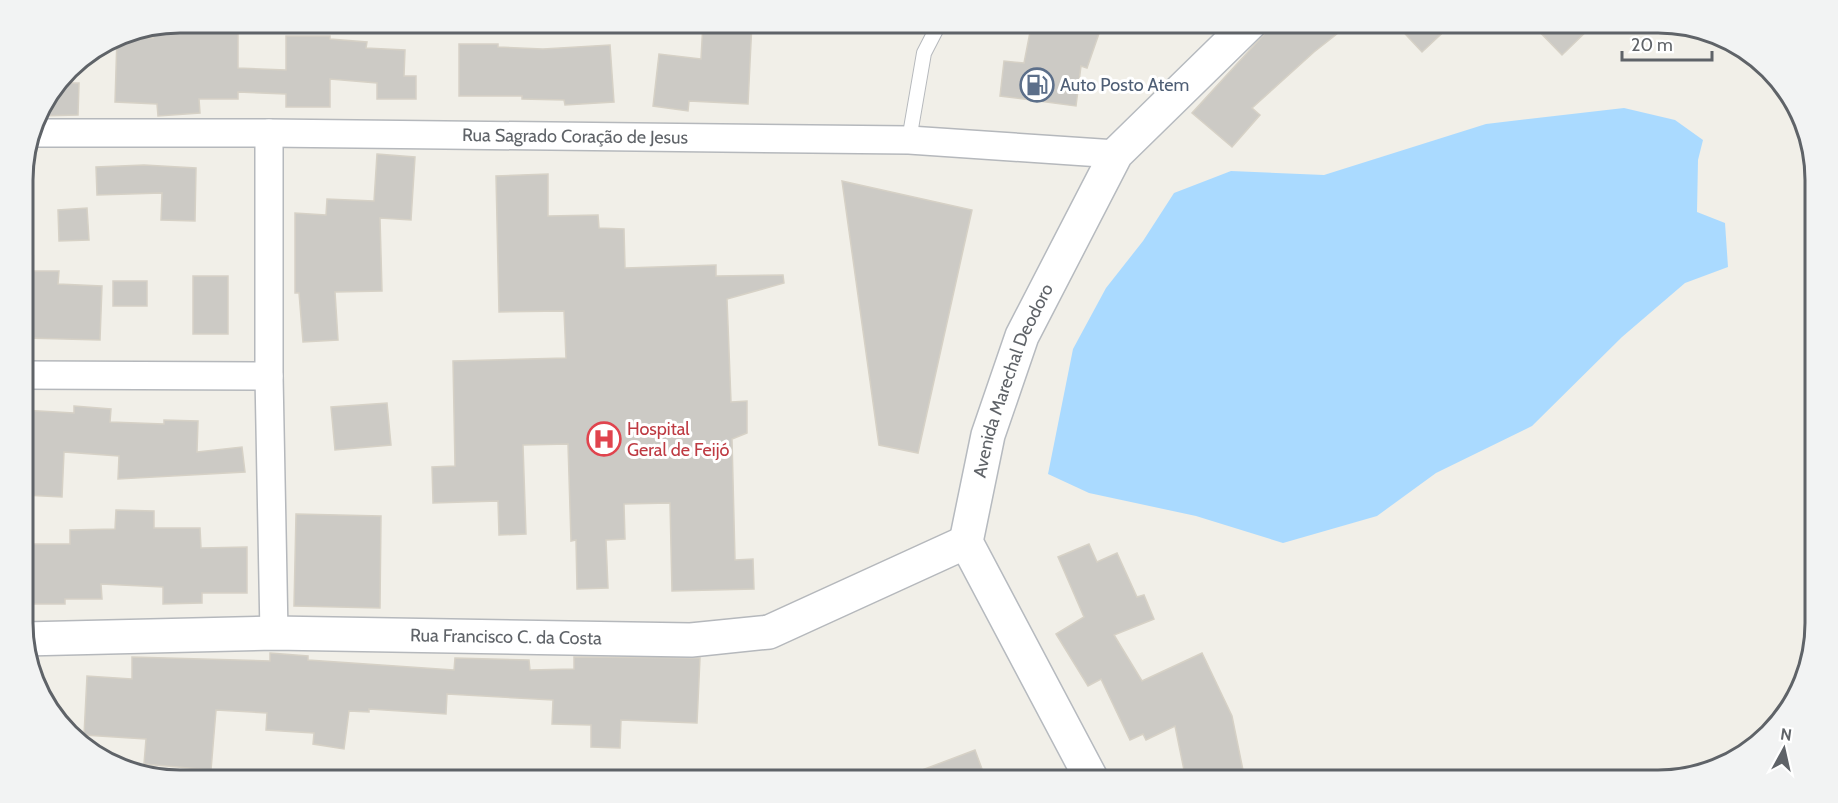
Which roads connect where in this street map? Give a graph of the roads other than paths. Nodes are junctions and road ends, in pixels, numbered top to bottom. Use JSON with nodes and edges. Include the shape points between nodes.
{"nodes":[{"id":1,"x":934,"y":33,"type":"edge"},
{"id":2,"x":1240,"y":33,"type":"edge"},
{"id":3,"x":41,"y":133,"type":"edge"},
{"id":4,"x":269,"y":133,"type":"junction"},
{"id":5,"x":909,"y":140,"type":"junction"},
{"id":6,"x":1116,"y":154,"type":"junction"},
{"id":7,"x":33,"y":375,"type":"edge"},
{"id":8,"x":269,"y":376,"type":"junction"},
{"id":9,"x":966,"y":542,"type":"junction"},
{"id":10,"x":274,"y":633,"type":"junction"},
{"id":11,"x":34,"y":639,"type":"edge"},
{"id":12,"x":1087,"y":770,"type":"edge"}],
"edges":[{"from":1,"to":5,"type":"lane","via":[[924,53]]},
{"from":2,"to":6,"type":"street","name":"Avenida Marechal Deodoro"},
{"from":3,"to":4,"type":"street","name":"Rua Sagrado Coração de Jesus"},
{"from":4,"to":5,"type":"street","name":"Rua Sagrado Coração de Jesus"},
{"from":4,"to":8,"type":"street"},
{"from":5,"to":6,"type":"street","name":"Rua Sagrado Coração de Jesus"},
{"from":6,"to":9,"type":"street","name":"Avenida Marechal Deodoro","via":[[1022,336],[988,435]]},
{"from":7,"to":8,"type":"street"},
{"from":8,"to":10,"type":"street"},
{"from":9,"to":10,"type":"street","name":"Rua Francisco C. da Costa","via":[[769,632],[691,640]]},
{"from":9,"to":12,"type":"street"},
{"from":10,"to":11,"type":"street","name":"Rua Francisco C. da Costa"}]}
